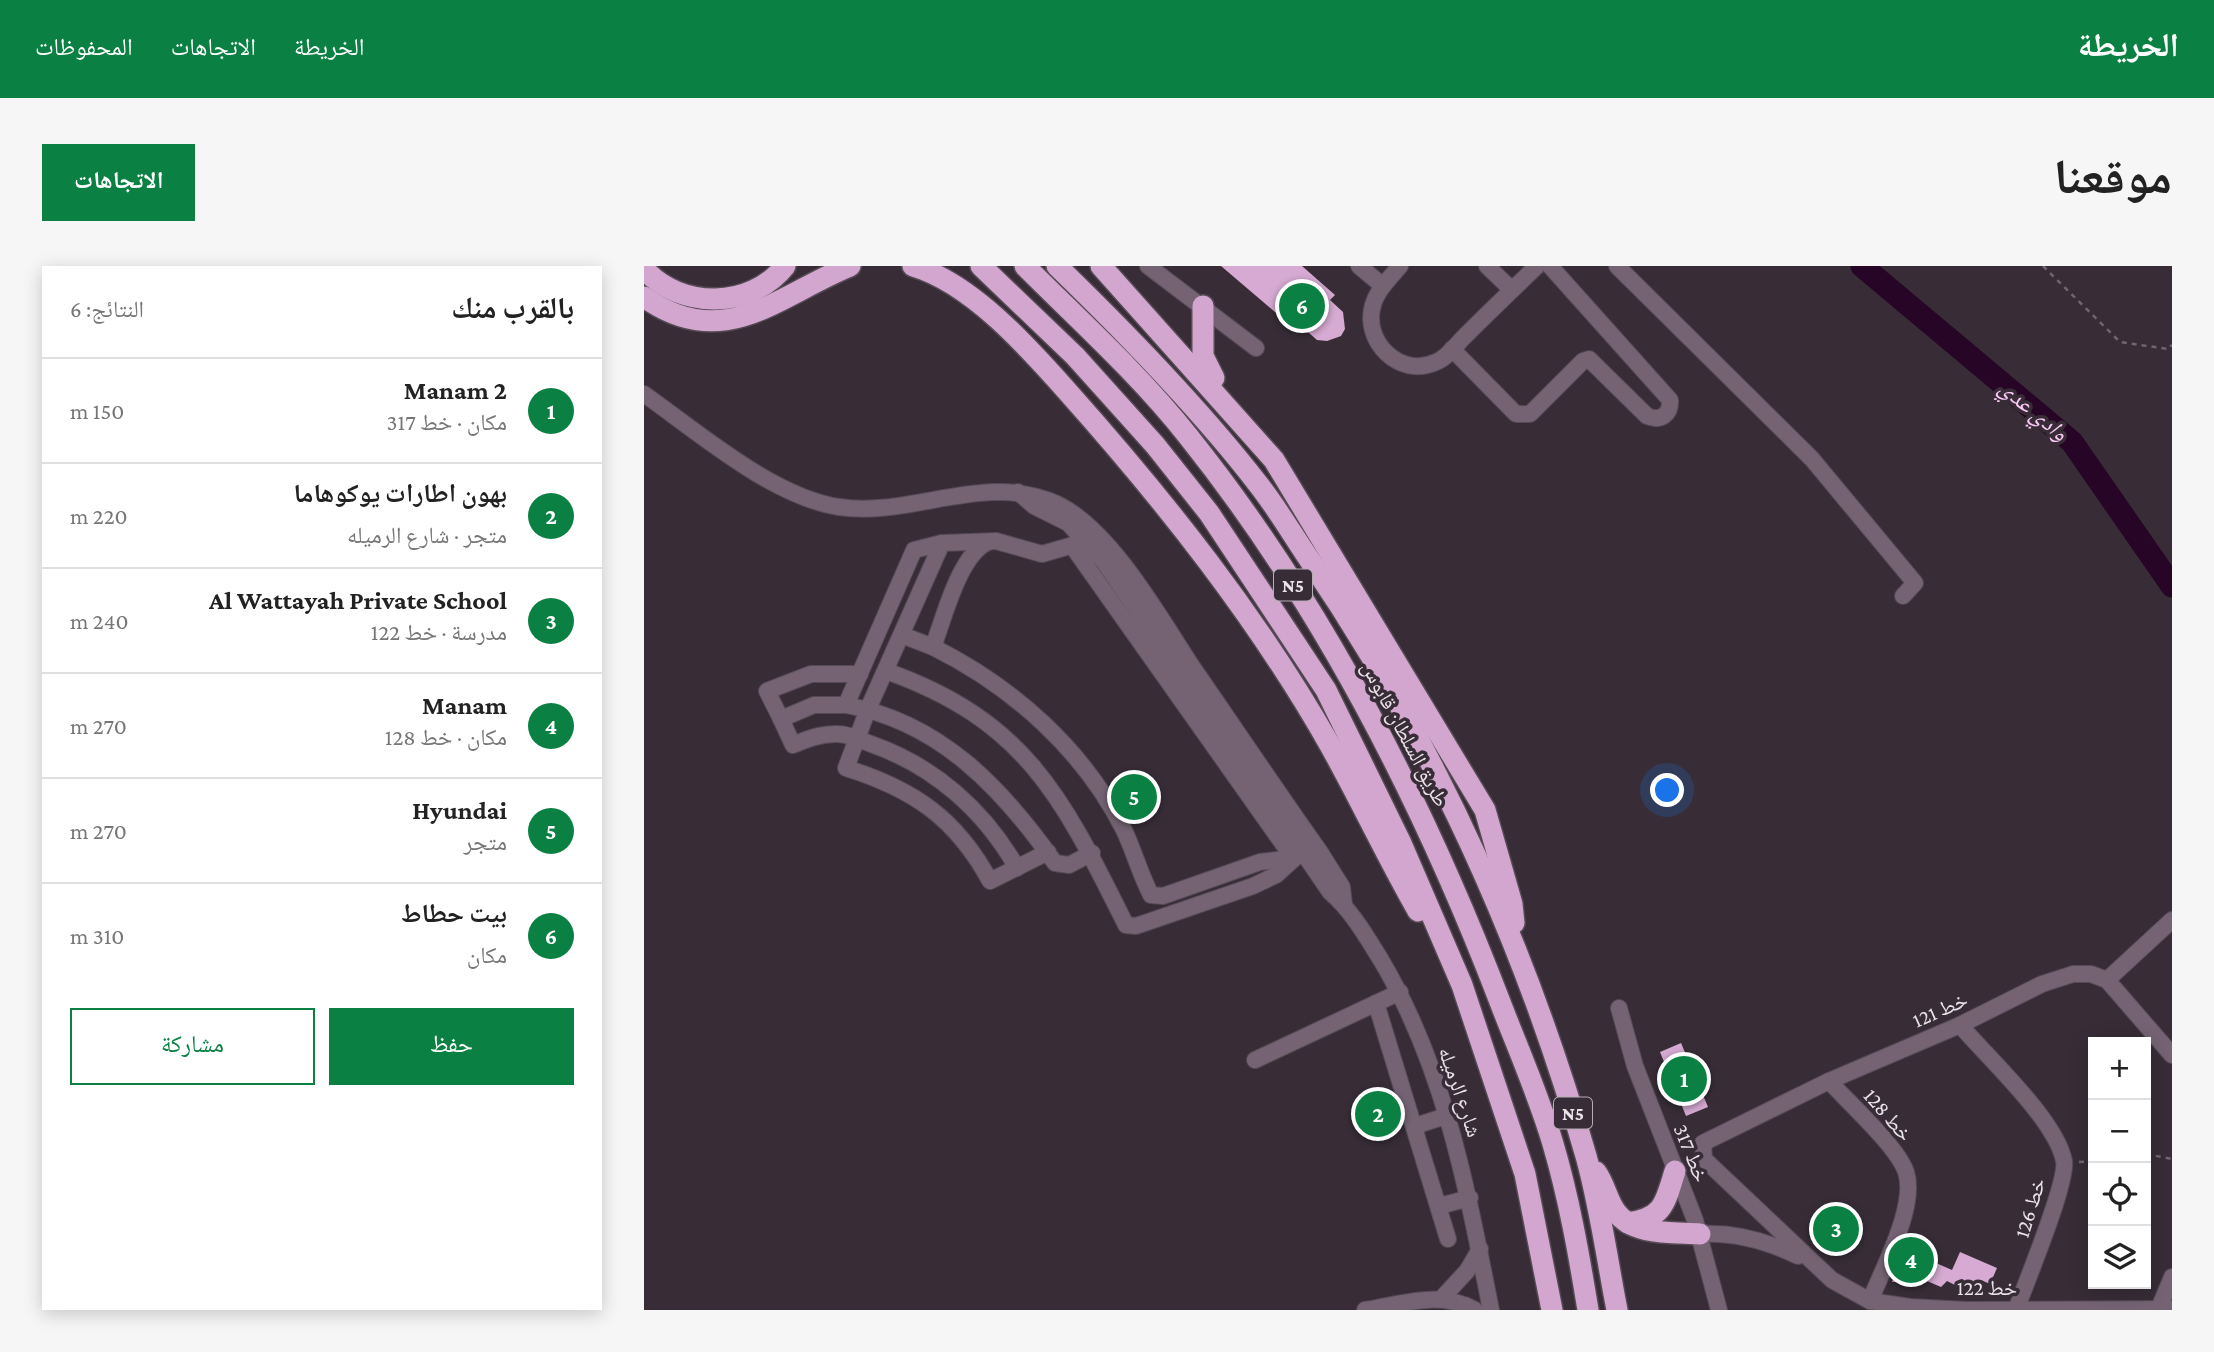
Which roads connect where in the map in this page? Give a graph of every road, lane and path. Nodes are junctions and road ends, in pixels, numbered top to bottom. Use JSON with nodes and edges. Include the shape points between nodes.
{"nodes":[{"id":1,"x":785,"y":266,"type":"edge"},
{"id":2,"x":850,"y":266,"type":"edge"},
{"id":3,"x":913,"y":266,"type":"edge"},
{"id":4,"x":981,"y":266,"type":"edge"},
{"id":5,"x":1025,"y":266,"type":"edge"},
{"id":6,"x":1057,"y":266,"type":"edge"},
{"id":7,"x":1101,"y":266,"type":"edge"},
{"id":8,"x":1148,"y":266,"type":"edge"},
{"id":9,"x":1359,"y":266,"type":"edge"},
{"id":10,"x":1400,"y":266,"type":"edge"},
{"id":11,"x":1487,"y":266,"type":"edge"},
{"id":12,"x":1537,"y":266,"type":"edge"},
{"id":13,"x":1550,"y":266,"type":"edge"},
{"id":14,"x":1617,"y":266,"type":"edge"},
{"id":15,"x":2043,"y":266,"type":"edge"},
{"id":16,"x":644,"y":269,"type":"edge"},
{"id":17,"x":1383,"y":286,"type":"junction"},
{"id":18,"x":1512,"y":290,"type":"junction"},
{"id":19,"x":644,"y":297,"type":"edge"},
{"id":20,"x":1203,"y":306,"type":"junction"},
{"id":21,"x":2172,"y":345,"type":"edge"},
{"id":22,"x":1256,"y":348,"type":"dead end"},
{"id":23,"x":1452,"y":349,"type":"junction"},
{"id":24,"x":644,"y":394,"type":"edge"},
{"id":25,"x":1234,"y":413,"type":"junction"},
{"id":26,"x":1018,"y":492,"type":"junction"},
{"id":27,"x":1063,"y":520,"type":"junction"},
{"id":28,"x":988,"y":542,"type":"junction"},
{"id":29,"x":942,"y":543,"type":"junction"},
{"id":30,"x":1073,"y":546,"type":"junction"},
{"id":31,"x":1130,"y":577,"type":"junction"},
{"id":32,"x":1903,"y":596,"type":"dead end"},
{"id":33,"x":902,"y":635,"type":"junction"},
{"id":34,"x":933,"y":647,"type":"junction"},
{"id":35,"x":886,"y":671,"type":"junction"},
{"id":36,"x":860,"y":674,"type":"junction"},
{"id":37,"x":846,"y":705,"type":"junction"},
{"id":38,"x":868,"y":709,"type":"junction"},
{"id":39,"x":781,"y":719,"type":"junction"},
{"id":40,"x":856,"y":738,"type":"junction"},
{"id":41,"x":1048,"y":852,"type":"junction"},
{"id":42,"x":1092,"y":853,"type":"junction"},
{"id":43,"x":1298,"y":855,"type":"junction"},
{"id":44,"x":1017,"y":868,"type":"junction"},
{"id":45,"x":1345,"y":905,"type":"junction"},
{"id":46,"x":2172,"y":920,"type":"edge"},
{"id":47,"x":1516,"y":949,"type":"junction"},
{"id":48,"x":2107,"y":981,"type":"junction"},
{"id":49,"x":1462,"y":985,"type":"junction"},
{"id":50,"x":1400,"y":992,"type":"junction"},
{"id":51,"x":1376,"y":1003,"type":"junction"},
{"id":52,"x":1619,"y":1008,"type":"dead end"},
{"id":53,"x":1960,"y":1025,"type":"junction"},
{"id":54,"x":2172,"y":1055,"type":"edge"},
{"id":55,"x":1255,"y":1060,"type":"dead end"},
{"id":56,"x":1829,"y":1081,"type":"junction"},
{"id":57,"x":1449,"y":1115,"type":"junction"},
{"id":58,"x":1415,"y":1125,"type":"junction"},
{"id":59,"x":1703,"y":1143,"type":"joint"},
{"id":60,"x":2151,"y":1155,"type":"edge"},
{"id":61,"x":1587,"y":1159,"type":"junction"},
{"id":62,"x":2172,"y":1159,"type":"edge"},
{"id":63,"x":1675,"y":1171,"type":"junction"},
{"id":64,"x":1470,"y":1198,"type":"junction"},
{"id":65,"x":1439,"y":1206,"type":"junction"},
{"id":66,"x":1628,"y":1223,"type":"junction"},
{"id":67,"x":1700,"y":1234,"type":"junction"},
{"id":68,"x":1448,"y":1239,"type":"dead end"},
{"id":69,"x":1480,"y":1250,"type":"junction"},
{"id":70,"x":1813,"y":1263,"type":"junction"},
{"id":71,"x":2172,"y":1278,"type":"edge"},
{"id":72,"x":1442,"y":1297,"type":"junction"},
{"id":73,"x":1870,"y":1301,"type":"junction"},
{"id":74,"x":2165,"y":1308,"type":"edge"},
{"id":75,"x":1365,"y":1310,"type":"edge"},
{"id":76,"x":1475,"y":1310,"type":"edge"},
{"id":77,"x":1491,"y":1310,"type":"edge"},
{"id":78,"x":1552,"y":1310,"type":"edge"},
{"id":79,"x":1588,"y":1310,"type":"edge"},
{"id":80,"x":1617,"y":1310,"type":"edge"},
{"id":81,"x":1719,"y":1310,"type":"edge"},
{"id":82,"x":2016,"y":1310,"type":"edge"}],
"edges":[{"from":1,"to":16,"type":"highway","via":[[756,292],[727,299],[684,295],[664,287]]},
{"from":2,"to":19,"type":"highway","via":[[739,319],[715,322],[670,313]]},
{"from":3,"to":49,"type":"highway","via":[[936,273],[1030,350],[1130,461],[1239,602],[1330,746]]},
{"from":4,"to":49,"type":"highway","via":[[1075,356],[1156,445],[1209,513],[1326,690],[1400,841]]},
{"from":5,"to":79,"type":"highway","name":"طريق السلطان قابوس","number":"N5","via":[[1187,435],[1269,545],[1387,744],[1439,851],[1549,1131]]},
{"from":6,"to":47,"type":"highway","name":"طريق السلطان قابوس","number":"N5","via":[[1115,323],[1258,484],[1344,609],[1468,836]]},
{"from":7,"to":25,"type":"highway"},
{"from":8,"to":20,"type":"street"},
{"from":9,"to":17,"type":"street"},
{"from":10,"to":17,"type":"street"},
{"from":11,"to":18,"type":"street"},
{"from":12,"to":18,"type":"street"},
{"from":13,"to":23,"type":"street","via":[[1670,400],[1664,416],[1647,416],[1589,359],[1530,414],[1516,414]]},
{"from":14,"to":32,"type":"street","via":[[1812,459],[1915,583]]},
{"from":15,"to":21,"type":"path","via":[[2120,342],[2168,349]]},
{"from":17,"to":23,"type":"street","via":[[1370,319],[1384,352],[1416,366],[1439,362]]},
{"from":18,"to":23,"type":"street"},
{"from":20,"to":22,"type":"street"},
{"from":20,"to":25,"type":"highway","via":[[1203,356]]},
{"from":24,"to":26,"type":"street","via":[[767,480],[803,499],[839,507],[897,508],[985,492]]},
{"from":25,"to":47,"type":"highway","via":[[1274,460],[1485,810],[1512,904]]},
{"from":26,"to":27,"type":"street"},
{"from":26,"to":31,"type":"street","via":[[1055,503],[1082,519]]},
{"from":27,"to":30,"type":"street"},
{"from":27,"to":30,"type":"street"},
{"from":28,"to":29,"type":"street"},
{"from":28,"to":30,"type":"street","via":[[1038,554]]},
{"from":28,"to":34,"type":"street","via":[[972,551],[963,568]]},
{"from":29,"to":33,"type":"street"},
{"from":29,"to":36,"type":"street","via":[[914,551]]},
{"from":30,"to":31,"type":"street","via":[[1095,543]]},
{"from":30,"to":43,"type":"street","via":[[1153,631]]},
{"from":31,"to":45,"type":"street","via":[[1320,852],[1342,887]]},
{"from":33,"to":34,"type":"street"},
{"from":33,"to":35,"type":"street"},
{"from":34,"to":43,"type":"street","via":[[1008,690],[1045,723],[1096,786],[1122,828],[1151,895],[1163,896],[1260,862]]},
{"from":35,"to":38,"type":"street"},
{"from":35,"to":42,"type":"street","via":[[942,692],[994,727],[1062,802]]},
{"from":36,"to":37,"type":"street"},
{"from":36,"to":39,"type":"street","via":[[811,674],[767,691]]},
{"from":37,"to":38,"type":"street"},
{"from":37,"to":39,"type":"street","via":[[814,705]]},
{"from":38,"to":40,"type":"street"},
{"from":38,"to":41,"type":"street","via":[[921,730],[978,770]]},
{"from":39,"to":40,"type":"street","via":[[793,745],[827,734]]},
{"from":40,"to":44,"type":"street","via":[[916,763],[942,781],[994,830]]},
{"from":40,"to":44,"type":"street","via":[[846,768],[893,783],[918,798],[965,843],[990,881]]},
{"from":41,"to":42,"type":"street","via":[[1055,863],[1069,865]]},
{"from":41,"to":44,"type":"street"},
{"from":42,"to":43,"type":"street","via":[[1126,925],[1131,926],[1253,886],[1276,875]]},
{"from":43,"to":45,"type":"street"},
{"from":45,"to":50,"type":"street","name":"شارع الرميله"},
{"from":46,"to":48,"type":"street"},
{"from":47,"to":61,"type":"highway","name":"طريق السلطان قابوس","number":"N5"},
{"from":48,"to":53,"type":"street","name":"خط 121","via":[[2091,974],[2073,974],[2042,984]]},
{"from":48,"to":54,"type":"street"},
{"from":49,"to":78,"type":"highway","via":[[1525,1174]]},
{"from":50,"to":51,"type":"street"},
{"from":50,"to":57,"type":"street","name":"شارع الرميله"},
{"from":51,"to":55,"type":"street"},
{"from":51,"to":58,"type":"street"},
{"from":52,"to":63,"type":"street","name":"خط 317","via":[[1634,1066]]},
{"from":53,"to":56,"type":"street","name":"خط 121"},
{"from":53,"to":82,"type":"street","name":"خط 126","via":[[2052,1130],[2065,1164],[2047,1230]]},
{"from":56,"to":59,"type":"street","name":"خط 121"},
{"from":56,"to":73,"type":"street","name":"خط 128","via":[[1906,1172],[1908,1202]]},
{"from":57,"to":58,"type":"street"},
{"from":57,"to":64,"type":"street","name":"شارع الرميله"},
{"from":58,"to":65,"type":"street"},
{"from":59,"to":70,"type":"street","name":"خط 122","via":[[1704,1159]]},
{"from":60,"to":62,"type":"path"},
{"from":61,"to":66,"type":"highway","via":[[1615,1212]]},
{"from":61,"to":80,"type":"highway","name":"طريق السلطان قابوس","number":"N5"},
{"from":63,"to":66,"type":"highway","via":[[1656,1215]]},
{"from":63,"to":67,"type":"street","name":"خط 317"},
{"from":64,"to":65,"type":"street"},
{"from":64,"to":69,"type":"street","name":"شارع الرميله"},
{"from":65,"to":68,"type":"street"},
{"from":66,"to":67,"type":"highway"},
{"from":67,"to":70,"type":"street","via":[[1724,1233],[1774,1244]]},
{"from":67,"to":81,"type":"street","name":"خط 317"},
{"from":69,"to":72,"type":"street"},
{"from":69,"to":77,"type":"street","name":"شارع الرميله"},
{"from":70,"to":73,"type":"street","name":"خط 122","via":[[1832,1280]]},
{"from":71,"to":74,"type":"street"},
{"from":72,"to":75,"type":"street"},
{"from":72,"to":76,"type":"street"},
{"from":73,"to":82,"type":"street","name":"خط 122","via":[[1910,1307]]},
{"from":74,"to":82,"type":"street","name":"خط 122"}]}
